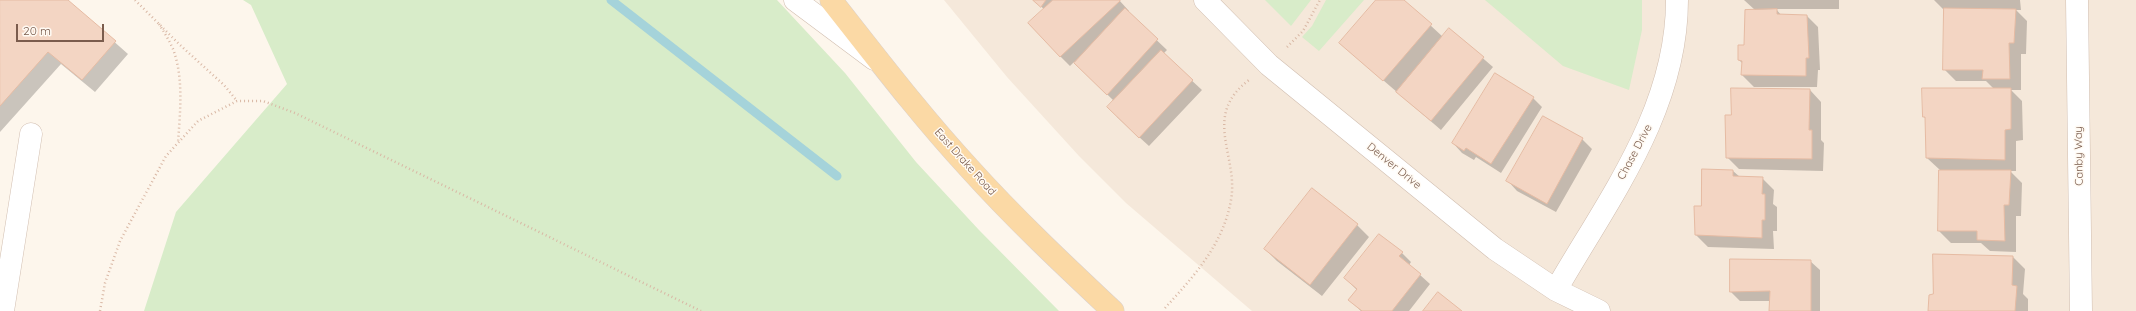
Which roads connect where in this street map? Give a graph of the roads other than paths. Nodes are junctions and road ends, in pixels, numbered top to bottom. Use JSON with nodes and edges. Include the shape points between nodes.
{"nodes":[{"id":1,"x":795,"y":0,"type":"edge"},
{"id":2,"x":831,"y":0,"type":"edge"},
{"id":3,"x":1205,"y":0,"type":"edge"},
{"id":4,"x":1677,"y":0,"type":"edge"},
{"id":5,"x":2078,"y":0,"type":"edge"},
{"id":6,"x":882,"y":65,"type":"junction"},
{"id":7,"x":31,"y":134,"type":"dead end"},
{"id":8,"x":1556,"y":290,"type":"junction"},
{"id":9,"x":3,"y":311,"type":"edge"},
{"id":10,"x":1113,"y":311,"type":"edge"},
{"id":11,"x":1599,"y":311,"type":"edge"},
{"id":12,"x":2081,"y":311,"type":"edge"}],
"edges":[{"from":1,"to":6,"type":"street"},
{"from":2,"to":6,"type":"main road","name":"East Drake Road"},
{"from":3,"to":8,"type":"street","name":"Denver Drive","via":[[1269,65],[1495,249]]},
{"from":4,"to":8,"type":"street","name":"Chase Drive","via":[[1676,27],[1667,77],[1655,114],[1638,150]]},
{"from":5,"to":12,"type":"street","name":"Canby Way"},
{"from":6,"to":10,"type":"main road","name":"East Drake Road","via":[[969,168],[1042,245]]},
{"from":7,"to":9,"type":"street"},
{"from":8,"to":11,"type":"street","name":"Denver Drive"}]}
